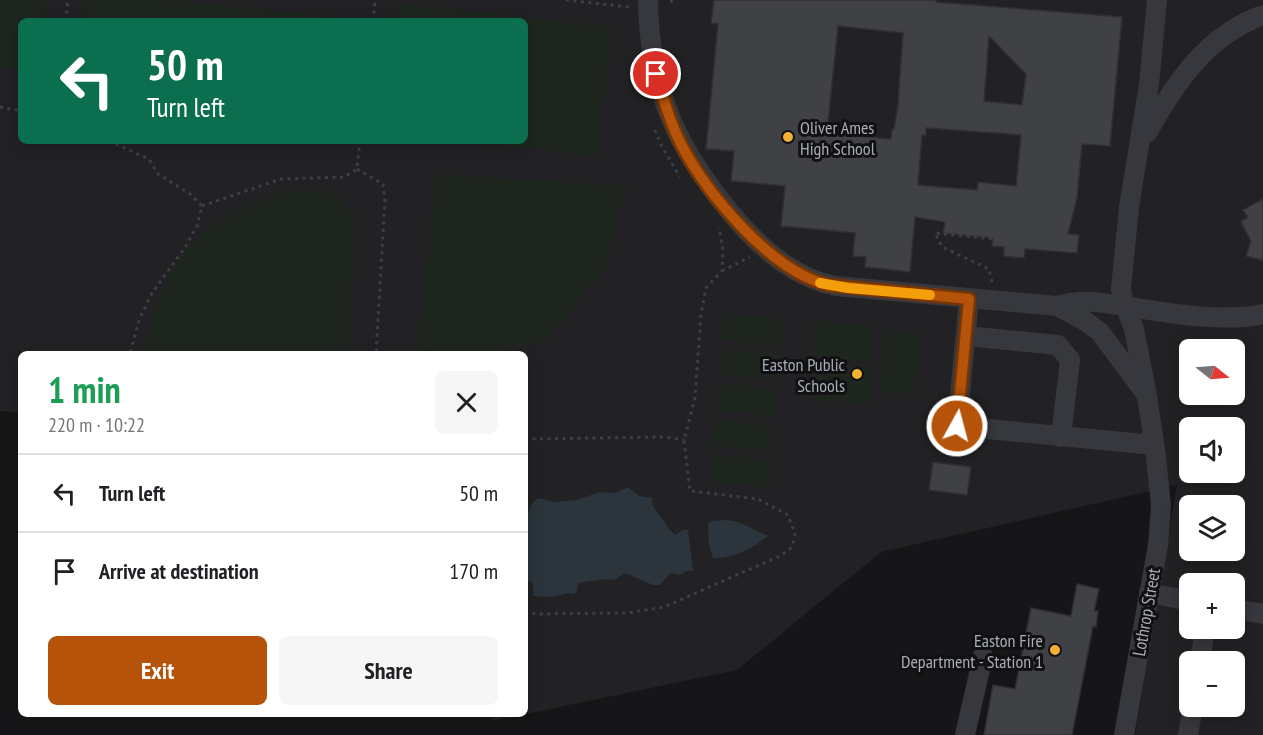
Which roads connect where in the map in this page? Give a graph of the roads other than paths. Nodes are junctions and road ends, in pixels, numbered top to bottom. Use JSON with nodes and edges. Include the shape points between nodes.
{"nodes":[{"id":1,"x":648,"y":0,"type":"edge"},
{"id":2,"x":1157,"y":0,"type":"edge"},
{"id":3,"x":1263,"y":15,"type":"edge"},
{"id":4,"x":1139,"y":149,"type":"junction"},
{"id":5,"x":969,"y":299,"type":"junction"},
{"id":6,"x":1057,"y":306,"type":"junction"},
{"id":7,"x":1125,"y":307,"type":"junction"},
{"id":8,"x":1263,"y":314,"type":"edge"},
{"id":9,"x":966,"y":336,"type":"junction"},
{"id":10,"x":1147,"y":396,"type":"junction"},
{"id":11,"x":1061,"y":436,"type":"junction"},
{"id":12,"x":1154,"y":445,"type":"junction"},
{"id":13,"x":1149,"y":593,"type":"junction"},
{"id":14,"x":1179,"y":599,"type":"edge"},
{"id":15,"x":1245,"y":611,"type":"edge"},
{"id":16,"x":1263,"y":614,"type":"edge"},
{"id":17,"x":983,"y":656,"type":"dead end"},
{"id":18,"x":1191,"y":717,"type":"edge"},
{"id":19,"x":965,"y":735,"type":"edge"},
{"id":20,"x":1124,"y":735,"type":"edge"},
{"id":21,"x":1188,"y":735,"type":"edge"}],
"edges":[{"from":1,"to":5,"type":"street","via":[[656,74],[681,144],[705,182],[765,249],[820,283]]},
{"from":2,"to":4,"type":"street","name":"Lothrop Street"},
{"from":3,"to":4,"type":"street","via":[[1228,32],[1193,63],[1167,98]]},
{"from":4,"to":7,"type":"street","name":"Lothrop Street","via":[[1122,268]]},
{"from":5,"to":6,"type":"street"},
{"from":5,"to":9,"type":"street"},
{"from":6,"to":7,"type":"street","via":[[1081,301]]},
{"from":6,"to":10,"type":"street","via":[[1100,332]]},
{"from":7,"to":8,"type":"street","via":[[1243,318]]},
{"from":7,"to":10,"type":"street","name":"Lothrop Street","via":[[1134,330]]},
{"from":9,"to":11,"type":"street","via":[[1058,345],[1070,360]]},
{"from":9,"to":11,"type":"street","via":[[957,426]]},
{"from":10,"to":12,"type":"street","name":"Lothrop Street"},
{"from":11,"to":12,"type":"street"},
{"from":12,"to":13,"type":"street","name":"Lothrop Street","via":[[1160,488],[1159,535]]},
{"from":13,"to":14,"type":"street"},
{"from":13,"to":20,"type":"street","name":"Lothrop Street"},
{"from":15,"to":16,"type":"street"},
{"from":17,"to":19,"type":"street"},
{"from":18,"to":21,"type":"street"}]}
